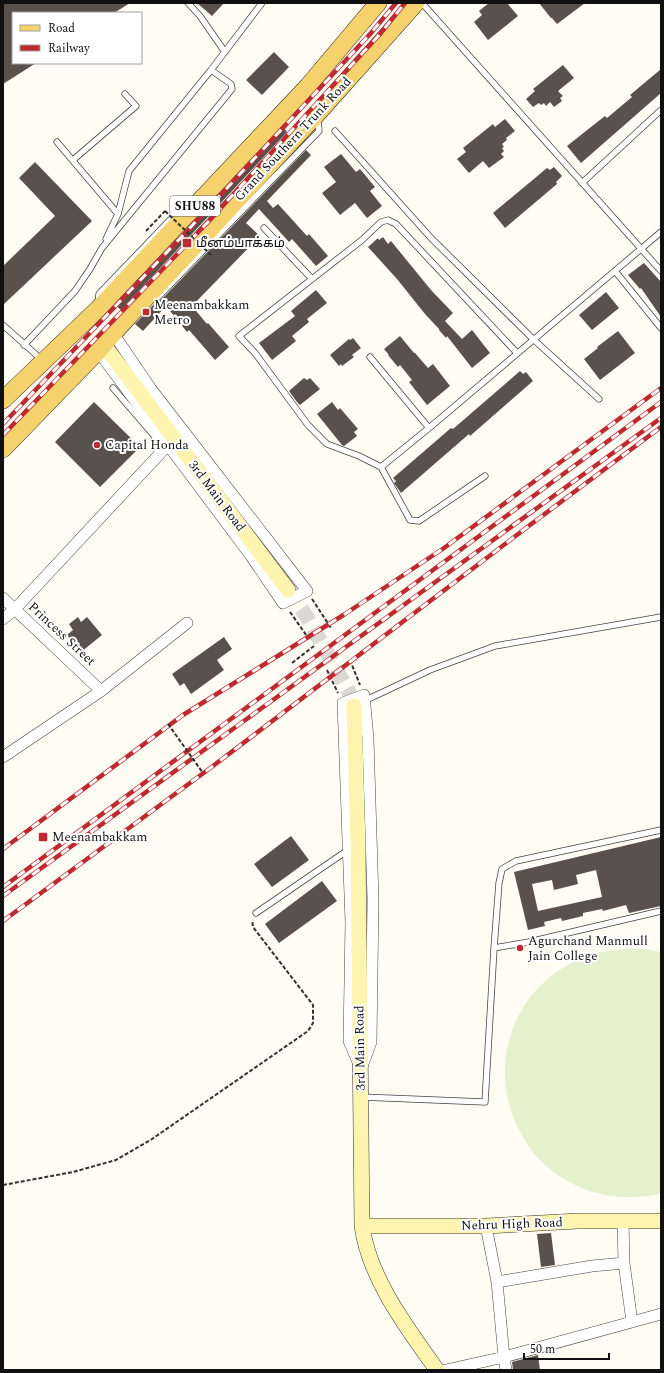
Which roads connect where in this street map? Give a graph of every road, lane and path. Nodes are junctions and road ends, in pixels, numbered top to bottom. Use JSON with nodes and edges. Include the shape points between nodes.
{"nodes":[{"id":1,"x":188,"y":3,"type":"edge"},
{"id":2,"x":262,"y":3,"type":"edge"},
{"id":3,"x":378,"y":3,"type":"edge"},
{"id":4,"x":416,"y":3,"type":"edge"},
{"id":5,"x":422,"y":3,"type":"edge"},
{"id":6,"x":225,"y":52,"type":"junction"},
{"id":7,"x":211,"y":70,"type":"junction"},
{"id":8,"x":308,"y":86,"type":"junction"},
{"id":9,"x":125,"y":94,"type":"dead end"},
{"id":10,"x":282,"y":105,"type":"dead end"},
{"id":11,"x":661,"y":110,"type":"edge"},
{"id":12,"x":318,"y":113,"type":"junction"},
{"id":13,"x":334,"y":131,"type":"dead end"},
{"id":14,"x":57,"y":142,"type":"dead end"},
{"id":15,"x":73,"y":160,"type":"junction"},
{"id":16,"x":582,"y":183,"type":"junction"},
{"id":17,"x":165,"y":211,"type":"dead end"},
{"id":18,"x":118,"y":214,"type":"junction"},
{"id":19,"x":176,"y":214,"type":"dead end"},
{"id":20,"x":264,"y":228,"type":"dead end"},
{"id":21,"x":661,"y":232,"type":"edge"},
{"id":22,"x":102,"y":248,"type":"junction"},
{"id":23,"x":641,"y":249,"type":"junction"},
{"id":24,"x":211,"y":255,"type":"dead end"},
{"id":25,"x":615,"y":271,"type":"junction"},
{"id":26,"x":661,"y":271,"type":"edge"},
{"id":27,"x":312,"y":279,"type":"junction"},
{"id":28,"x":155,"y":300,"type":"dead end"},
{"id":29,"x":98,"y":309,"type":"junction"},
{"id":30,"x":138,"y":317,"type":"dead end"},
{"id":31,"x":3,"y":325,"type":"edge"},
{"id":32,"x":661,"y":328,"type":"edge"},
{"id":33,"x":109,"y":339,"type":"junction"},
{"id":34,"x":533,"y":339,"type":"junction"},
{"id":35,"x":24,"y":344,"type":"junction"},
{"id":36,"x":517,"y":353,"type":"junction"},
{"id":37,"x":370,"y":357,"type":"dead end"},
{"id":38,"x":44,"y":361,"type":"junction"},
{"id":39,"x":113,"y":388,"type":"dead end"},
{"id":40,"x":599,"y":398,"type":"dead end"},
{"id":41,"x":3,"y":400,"type":"edge"},
{"id":42,"x":429,"y":428,"type":"junction"},
{"id":43,"x":166,"y":447,"type":"junction"},
{"id":44,"x":3,"y":449,"type":"edge"},
{"id":45,"x":381,"y":467,"type":"junction"},
{"id":46,"x":485,"y":476,"type":"dead end"},
{"id":47,"x":309,"y":594,"type":"junction"},
{"id":48,"x":3,"y":598,"type":"edge"},
{"id":49,"x":286,"y":600,"type":"junction"},
{"id":50,"x":14,"y":610,"type":"junction"},
{"id":51,"x":661,"y":617,"type":"edge"},
{"id":52,"x":3,"y":619,"type":"edge"},
{"id":53,"x":187,"y":623,"type":"dead end"},
{"id":54,"x":331,"y":628,"type":"dead end"},
{"id":55,"x":309,"y":639,"type":"dead end"},
{"id":56,"x":314,"y":646,"type":"dead end"},
{"id":57,"x":350,"y":660,"type":"dead end"},
{"id":58,"x":292,"y":663,"type":"dead end"},
{"id":59,"x":327,"y":670,"type":"dead end"},
{"id":60,"x":101,"y":691,"type":"junction"},
{"id":61,"x":356,"y":701,"type":"junction"},
{"id":62,"x":168,"y":724,"type":"dead end"},
{"id":63,"x":3,"y":758,"type":"edge"},
{"id":64,"x":203,"y":773,"type":"dead end"},
{"id":65,"x":661,"y":830,"type":"edge"},
{"id":66,"x":348,"y":850,"type":"junction"},
{"id":67,"x":661,"y":911,"type":"edge"},
{"id":68,"x":256,"y":913,"type":"joint"},
{"id":69,"x":494,"y":948,"type":"junction"},
{"id":70,"x":360,"y":1068,"type":"junction"},
{"id":71,"x":361,"y":1096,"type":"junction"},
{"id":72,"x":3,"y":1185,"type":"edge"},
{"id":73,"x":623,"y":1221,"type":"junction"},
{"id":74,"x":661,"y":1221,"type":"edge"},
{"id":75,"x":362,"y":1226,"type":"junction"},
{"id":76,"x":486,"y":1226,"type":"junction"},
{"id":77,"x":624,"y":1263,"type":"junction"},
{"id":78,"x":497,"y":1282,"type":"junction"},
{"id":79,"x":661,"y":1314,"type":"edge"},
{"id":80,"x":632,"y":1322,"type":"junction"},
{"id":81,"x":504,"y":1357,"type":"junction"},
{"id":82,"x":437,"y":1370,"type":"edge"},
{"id":83,"x":446,"y":1370,"type":"edge"},
{"id":84,"x":506,"y":1370,"type":"edge"}],
"edges":[{"from":1,"to":6,"type":"lane"},
{"from":2,"to":6,"type":"lane"},
{"from":3,"to":8,"type":"main road","name":"Grand Southern Trunk Road","number":"SHU88"},
{"from":4,"to":12,"type":"main road","name":"Grand Southern Trunk Road","number":"SHU88"},
{"from":5,"to":16,"type":"lane"},
{"from":6,"to":7,"type":"lane"},
{"from":7,"to":18,"type":"lane","via":[[129,171]]},
{"from":7,"to":22,"type":"lane","via":[[231,84],[232,89]]},
{"from":8,"to":10,"type":"lane"},
{"from":8,"to":29,"type":"main road","name":"Grand Southern Trunk Road","number":"SHU88"},
{"from":9,"to":15,"type":"lane","via":[[136,106]]},
{"from":11,"to":16,"type":"lane"},
{"from":12,"to":28,"type":"lane","via":[[319,131]]},
{"from":12,"to":33,"type":"main road","name":"Grand Southern Trunk Road","number":"SHU88"},
{"from":13,"to":34,"type":"lane","via":[[432,238]]},
{"from":14,"to":15,"type":"lane"},
{"from":15,"to":18,"type":"lane"},
{"from":16,"to":23,"type":"lane"},
{"from":17,"to":24,"type":"path","bridge":true},
{"from":18,"to":22,"type":"lane"},
{"from":19,"to":29,"type":"lane","via":[[99,294]]},
{"from":20,"to":27,"type":"lane"},
{"from":21,"to":23,"type":"lane"},
{"from":22,"to":35,"type":"lane","via":[[75,290]]},
{"from":23,"to":25,"type":"lane"},
{"from":23,"to":26,"type":"lane"},
{"from":25,"to":32,"type":"lane"},
{"from":25,"to":34,"type":"lane"},
{"from":27,"to":36,"type":"lane","via":[[381,222],[388,220],[396,224]]},
{"from":27,"to":45,"type":"lane","via":[[239,336],[255,353],[308,425],[327,444]]},
{"from":29,"to":38,"type":"main road","name":"Grand Southern Trunk Road","number":"SHU88"},
{"from":30,"to":33,"type":"lane"},
{"from":31,"to":35,"type":"lane"},
{"from":33,"to":43,"type":"street"},
{"from":33,"to":44,"type":"main road","name":"Grand Southern Trunk Road","number":"SHU88"},
{"from":33,"to":47,"type":"street","via":[[151,389]]},
{"from":33,"to":49,"type":"street","name":"3rd Main Road"},
{"from":34,"to":36,"type":"lane"},
{"from":34,"to":40,"type":"lane"},
{"from":35,"to":38,"type":"lane"},
{"from":36,"to":42,"type":"lane"},
{"from":37,"to":42,"type":"lane"},
{"from":38,"to":41,"type":"main road","name":"Grand Southern Trunk Road","number":"SHU88"},
{"from":39,"to":43,"type":"lane"},
{"from":42,"to":45,"type":"lane"},
{"from":43,"to":49,"type":"street"},
{"from":43,"to":50,"type":"street"},
{"from":45,"to":46,"type":"lane","via":[[410,520],[419,521]]},
{"from":47,"to":49,"type":"street"},
{"from":47,"to":54,"type":"path"},
{"from":48,"to":50,"type":"street","name":"Princess Street"},
{"from":49,"to":55,"type":"path"},
{"from":50,"to":52,"type":"street"},
{"from":50,"to":60,"type":"street","name":"Princess Street"},
{"from":51,"to":61,"type":"lane","via":[[495,646]]},
{"from":53,"to":60,"type":"street"},
{"from":56,"to":58,"type":"path"},
{"from":57,"to":61,"type":"path"},
{"from":59,"to":61,"type":"path"},
{"from":60,"to":63,"type":"street"},
{"from":61,"to":66,"type":"street"},
{"from":61,"to":70,"type":"street","name":"3rd Main Road"},
{"from":62,"to":64,"type":"path","bridge":true},
{"from":65,"to":69,"type":"lane","via":[[516,861],[502,869]]},
{"from":66,"to":68,"type":"lane"},
{"from":66,"to":70,"type":"street","via":[[351,922],[349,1041]]},
{"from":67,"to":69,"type":"lane"},
{"from":68,"to":72,"type":"path","via":[[252,917],[252,927],[313,1005],[313,1023],[308,1031],[152,1139],[116,1160],[73,1172]]},
{"from":69,"to":71,"type":"lane","via":[[485,1102]]},
{"from":70,"to":71,"type":"street","name":"3rd Main Road"},
{"from":71,"to":75,"type":"street","name":"3rd Main Road"},
{"from":73,"to":74,"type":"street","name":"Nehru High Road"},
{"from":73,"to":76,"type":"street","name":"Nehru High Road"},
{"from":73,"to":77,"type":"street"},
{"from":75,"to":76,"type":"street","name":"Nehru High Road"},
{"from":75,"to":82,"type":"street","name":"3rd Main Road","via":[[372,1263],[387,1294]]},
{"from":76,"to":78,"type":"street"},
{"from":77,"to":78,"type":"street"},
{"from":77,"to":80,"type":"street"},
{"from":78,"to":81,"type":"street"},
{"from":79,"to":80,"type":"street"},
{"from":80,"to":81,"type":"street"},
{"from":81,"to":83,"type":"street"},
{"from":81,"to":84,"type":"street"}]}
